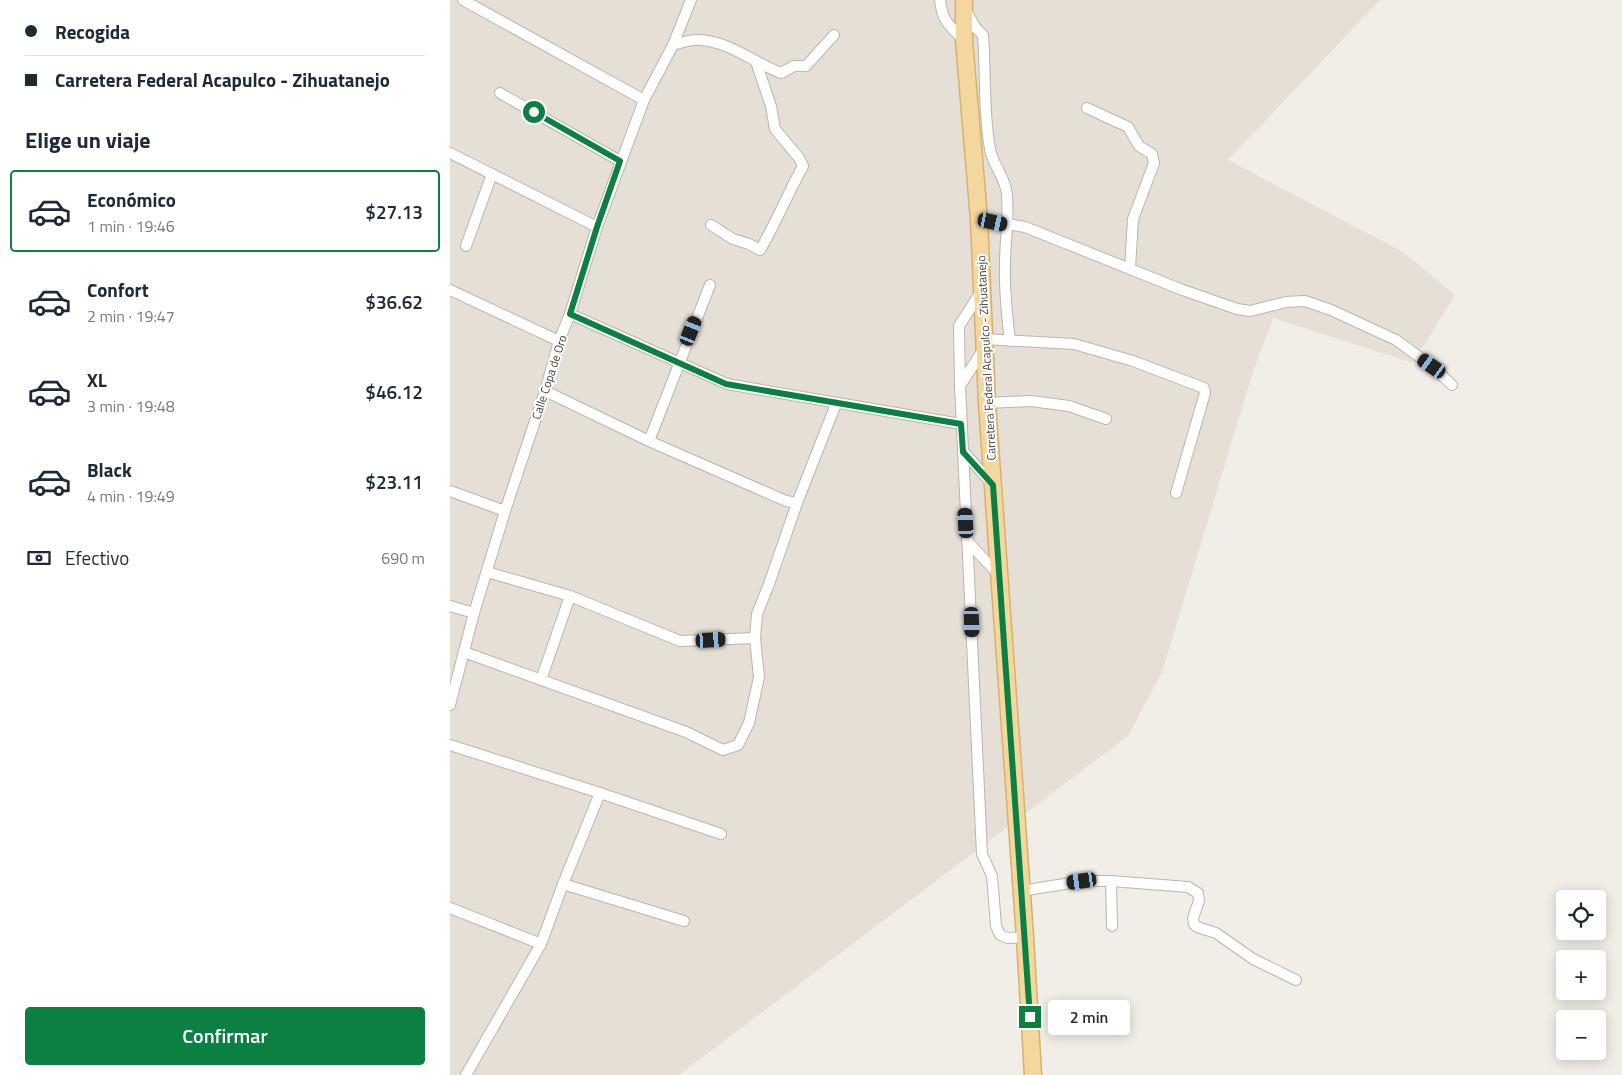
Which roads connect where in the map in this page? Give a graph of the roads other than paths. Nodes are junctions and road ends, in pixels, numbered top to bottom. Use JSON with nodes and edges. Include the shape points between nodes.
{"nodes":[{"id":1,"x":463,"y":0,"type":"edge"},
{"id":2,"x":691,"y":0,"type":"edge"},
{"id":3,"x":940,"y":0,"type":"edge"},
{"id":4,"x":964,"y":4,"type":"edge"},
{"id":5,"x":834,"y":35,"type":"dead end"},
{"id":6,"x":964,"y":40,"type":"junction"},
{"id":7,"x":673,"y":44,"type":"junction"},
{"id":8,"x":756,"y":62,"type":"junction"},
{"id":9,"x":500,"y":93,"type":"dead end"},
{"id":10,"x":644,"y":100,"type":"junction"},
{"id":11,"x":1088,"y":108,"type":"dead end"},
{"id":12,"x":450,"y":153,"type":"edge"},
{"id":13,"x":620,"y":161,"type":"junction"},
{"id":14,"x":492,"y":174,"type":"junction"},
{"id":15,"x":979,"y":219,"type":"junction"},
{"id":16,"x":711,"y":225,"type":"dead end"},
{"id":17,"x":1007,"y":225,"type":"junction"},
{"id":18,"x":597,"y":227,"type":"junction"},
{"id":19,"x":466,"y":246,"type":"dead end"},
{"id":20,"x":1130,"y":268,"type":"junction"},
{"id":21,"x":710,"y":285,"type":"dead end"},
{"id":22,"x":983,"y":289,"type":"junction"},
{"id":23,"x":450,"y":290,"type":"edge"},
{"id":24,"x":570,"y":314,"type":"junction"},
{"id":25,"x":559,"y":341,"type":"junction"},
{"id":26,"x":1010,"y":341,"type":"junction"},
{"id":27,"x":984,"y":344,"type":"junction"},
{"id":28,"x":679,"y":362,"type":"junction"},
{"id":29,"x":1452,"y":385,"type":"dead end"},
{"id":30,"x":960,"y":386,"type":"junction"},
{"id":31,"x":545,"y":391,"type":"junction"},
{"id":32,"x":987,"y":403,"type":"junction"},
{"id":33,"x":836,"y":404,"type":"junction"},
{"id":34,"x":1106,"y":419,"type":"dead end"},
{"id":35,"x":961,"y":424,"type":"junction"},
{"id":36,"x":649,"y":441,"type":"junction"},
{"id":37,"x":963,"y":452,"type":"junction"},
{"id":38,"x":993,"y":485,"type":"junction"},
{"id":39,"x":450,"y":491,"type":"edge"},
{"id":40,"x":1176,"y":493,"type":"dead end"},
{"id":41,"x":796,"y":503,"type":"junction"},
{"id":42,"x":505,"y":511,"type":"junction"},
{"id":43,"x":967,"y":541,"type":"junction"},
{"id":44,"x":486,"y":572,"type":"junction"},
{"id":45,"x":999,"y":576,"type":"junction"},
{"id":46,"x":570,"y":596,"type":"junction"},
{"id":47,"x":450,"y":606,"type":"edge"},
{"id":48,"x":474,"y":613,"type":"junction"},
{"id":49,"x":755,"y":638,"type":"junction"},
{"id":50,"x":464,"y":652,"type":"junction"},
{"id":51,"x":541,"y":680,"type":"junction"},
{"id":52,"x":450,"y":705,"type":"edge"},
{"id":53,"x":450,"y":745,"type":"edge"},
{"id":54,"x":600,"y":793,"type":"junction"},
{"id":55,"x":721,"y":834,"type":"dead end"},
{"id":56,"x":1111,"y":881,"type":"junction"},
{"id":57,"x":563,"y":884,"type":"junction"},
{"id":58,"x":1021,"y":891,"type":"junction"},
{"id":59,"x":450,"y":908,"type":"edge"},
{"id":60,"x":684,"y":920,"type":"dead end"},
{"id":61,"x":1112,"y":926,"type":"dead end"},
{"id":62,"x":1025,"y":937,"type":"junction"},
{"id":63,"x":541,"y":944,"type":"junction"},
{"id":64,"x":1296,"y":980,"type":"dead end"},
{"id":65,"x":466,"y":1075,"type":"edge"},
{"id":66,"x":1033,"y":1075,"type":"edge"}],
"edges":[{"from":1,"to":10,"type":"street"},
{"from":2,"to":7,"type":"street","name":"Calle Copa de Oro"},
{"from":3,"to":6,"type":"street","via":[[941,12],[948,26]]},
{"from":4,"to":6,"type":"main road","name":"Carretera Federal Acapulco - Zihuatanejo"},
{"from":4,"to":17,"type":"street","via":[[975,27],[983,34],[990,152],[1006,186]]},
{"from":5,"to":8,"type":"street","via":[[806,66],[794,66],[781,74]]},
{"from":6,"to":15,"type":"main road","name":"Carretera Federal Acapulco - Zihuatanejo"},
{"from":7,"to":8,"type":"street","via":[[698,40],[721,44]]},
{"from":7,"to":10,"type":"street","name":"Calle Copa de Oro"},
{"from":8,"to":16,"type":"street","via":[[775,129],[803,166],[760,250]]},
{"from":9,"to":13,"type":"street"},
{"from":10,"to":13,"type":"street","name":"Calle Copa de Oro"},
{"from":11,"to":20,"type":"street","via":[[1128,127],[1139,146],[1152,154],[1154,163],[1133,219]]},
{"from":12,"to":14,"type":"street"},
{"from":13,"to":18,"type":"street","name":"Calle Copa de Oro"},
{"from":14,"to":18,"type":"street"},
{"from":14,"to":19,"type":"street"},
{"from":15,"to":17,"type":"street"},
{"from":15,"to":22,"type":"main road","name":"Carretera Federal Acapulco - Zihuatanejo"},
{"from":17,"to":20,"type":"street","via":[[1025,227]]},
{"from":17,"to":26,"type":"street","via":[[1005,265]]},
{"from":18,"to":24,"type":"street","name":"Calle Copa de Oro"},
{"from":20,"to":29,"type":"street","via":[[1237,309],[1250,311],[1304,301],[1331,310],[1396,340]]},
{"from":21,"to":28,"type":"street"},
{"from":22,"to":27,"type":"main road","name":"Carretera Federal Acapulco - Zihuatanejo"},
{"from":22,"to":30,"type":"street","via":[[959,326]]},
{"from":23,"to":25,"type":"street"},
{"from":24,"to":25,"type":"street","name":"Calle Copa de Oro"},
{"from":24,"to":28,"type":"street"},
{"from":25,"to":31,"type":"street","name":"Calle Copa de Oro"},
{"from":26,"to":27,"type":"street"},
{"from":26,"to":40,"type":"street","via":[[1074,344],[1204,388]]},
{"from":27,"to":30,"type":"street"},
{"from":27,"to":32,"type":"main road","name":"Carretera Federal Acapulco - Zihuatanejo"},
{"from":28,"to":33,"type":"street","via":[[726,384]]},
{"from":28,"to":36,"type":"street"},
{"from":30,"to":35,"type":"street"},
{"from":31,"to":36,"type":"street"},
{"from":31,"to":42,"type":"street","name":"Calle Copa de Oro"},
{"from":32,"to":34,"type":"street","via":[[1031,401],[1069,406]]},
{"from":32,"to":38,"type":"main road","name":"Carretera Federal Acapulco - Zihuatanejo"},
{"from":33,"to":35,"type":"street"},
{"from":33,"to":41,"type":"street"},
{"from":35,"to":37,"type":"street"},
{"from":36,"to":41,"type":"street"},
{"from":37,"to":38,"type":"street"},
{"from":37,"to":43,"type":"street"},
{"from":38,"to":45,"type":"main road","name":"Carretera Federal Acapulco - Zihuatanejo"},
{"from":39,"to":42,"type":"street"},
{"from":41,"to":49,"type":"street","via":[[757,614]]},
{"from":42,"to":44,"type":"street","name":"Calle Copa de Oro"},
{"from":43,"to":45,"type":"street"},
{"from":43,"to":62,"type":"street","via":[[982,854],[992,876],[996,926],[1000,935]]},
{"from":44,"to":46,"type":"street"},
{"from":44,"to":48,"type":"street","name":"Calle Copa de Oro"},
{"from":45,"to":58,"type":"main road","name":"Carretera Federal Acapulco - Zihuatanejo"},
{"from":46,"to":49,"type":"street","via":[[680,641]]},
{"from":46,"to":51,"type":"street"},
{"from":47,"to":48,"type":"street"},
{"from":48,"to":50,"type":"street","name":"Calle Copa de Oro"},
{"from":49,"to":51,"type":"street","via":[[759,677],[749,723],[738,745],[723,750],[686,732]]},
{"from":50,"to":51,"type":"street"},
{"from":50,"to":52,"type":"street","name":"Calle Copa de Oro"},
{"from":53,"to":54,"type":"street"},
{"from":54,"to":55,"type":"street"},
{"from":54,"to":57,"type":"street"},
{"from":56,"to":58,"type":"street","via":[[1082,881]]},
{"from":56,"to":61,"type":"street"},
{"from":56,"to":64,"type":"street","via":[[1188,887],[1198,893],[1194,918],[1197,927],[1216,932],[1253,959]]},
{"from":57,"to":60,"type":"street"},
{"from":57,"to":63,"type":"street"},
{"from":58,"to":62,"type":"main road","name":"Carretera Federal Acapulco - Zihuatanejo"},
{"from":59,"to":63,"type":"street"},
{"from":62,"to":66,"type":"main road","name":"Carretera Federal Acapulco - Zihuatanejo"},
{"from":63,"to":65,"type":"street"}]}
